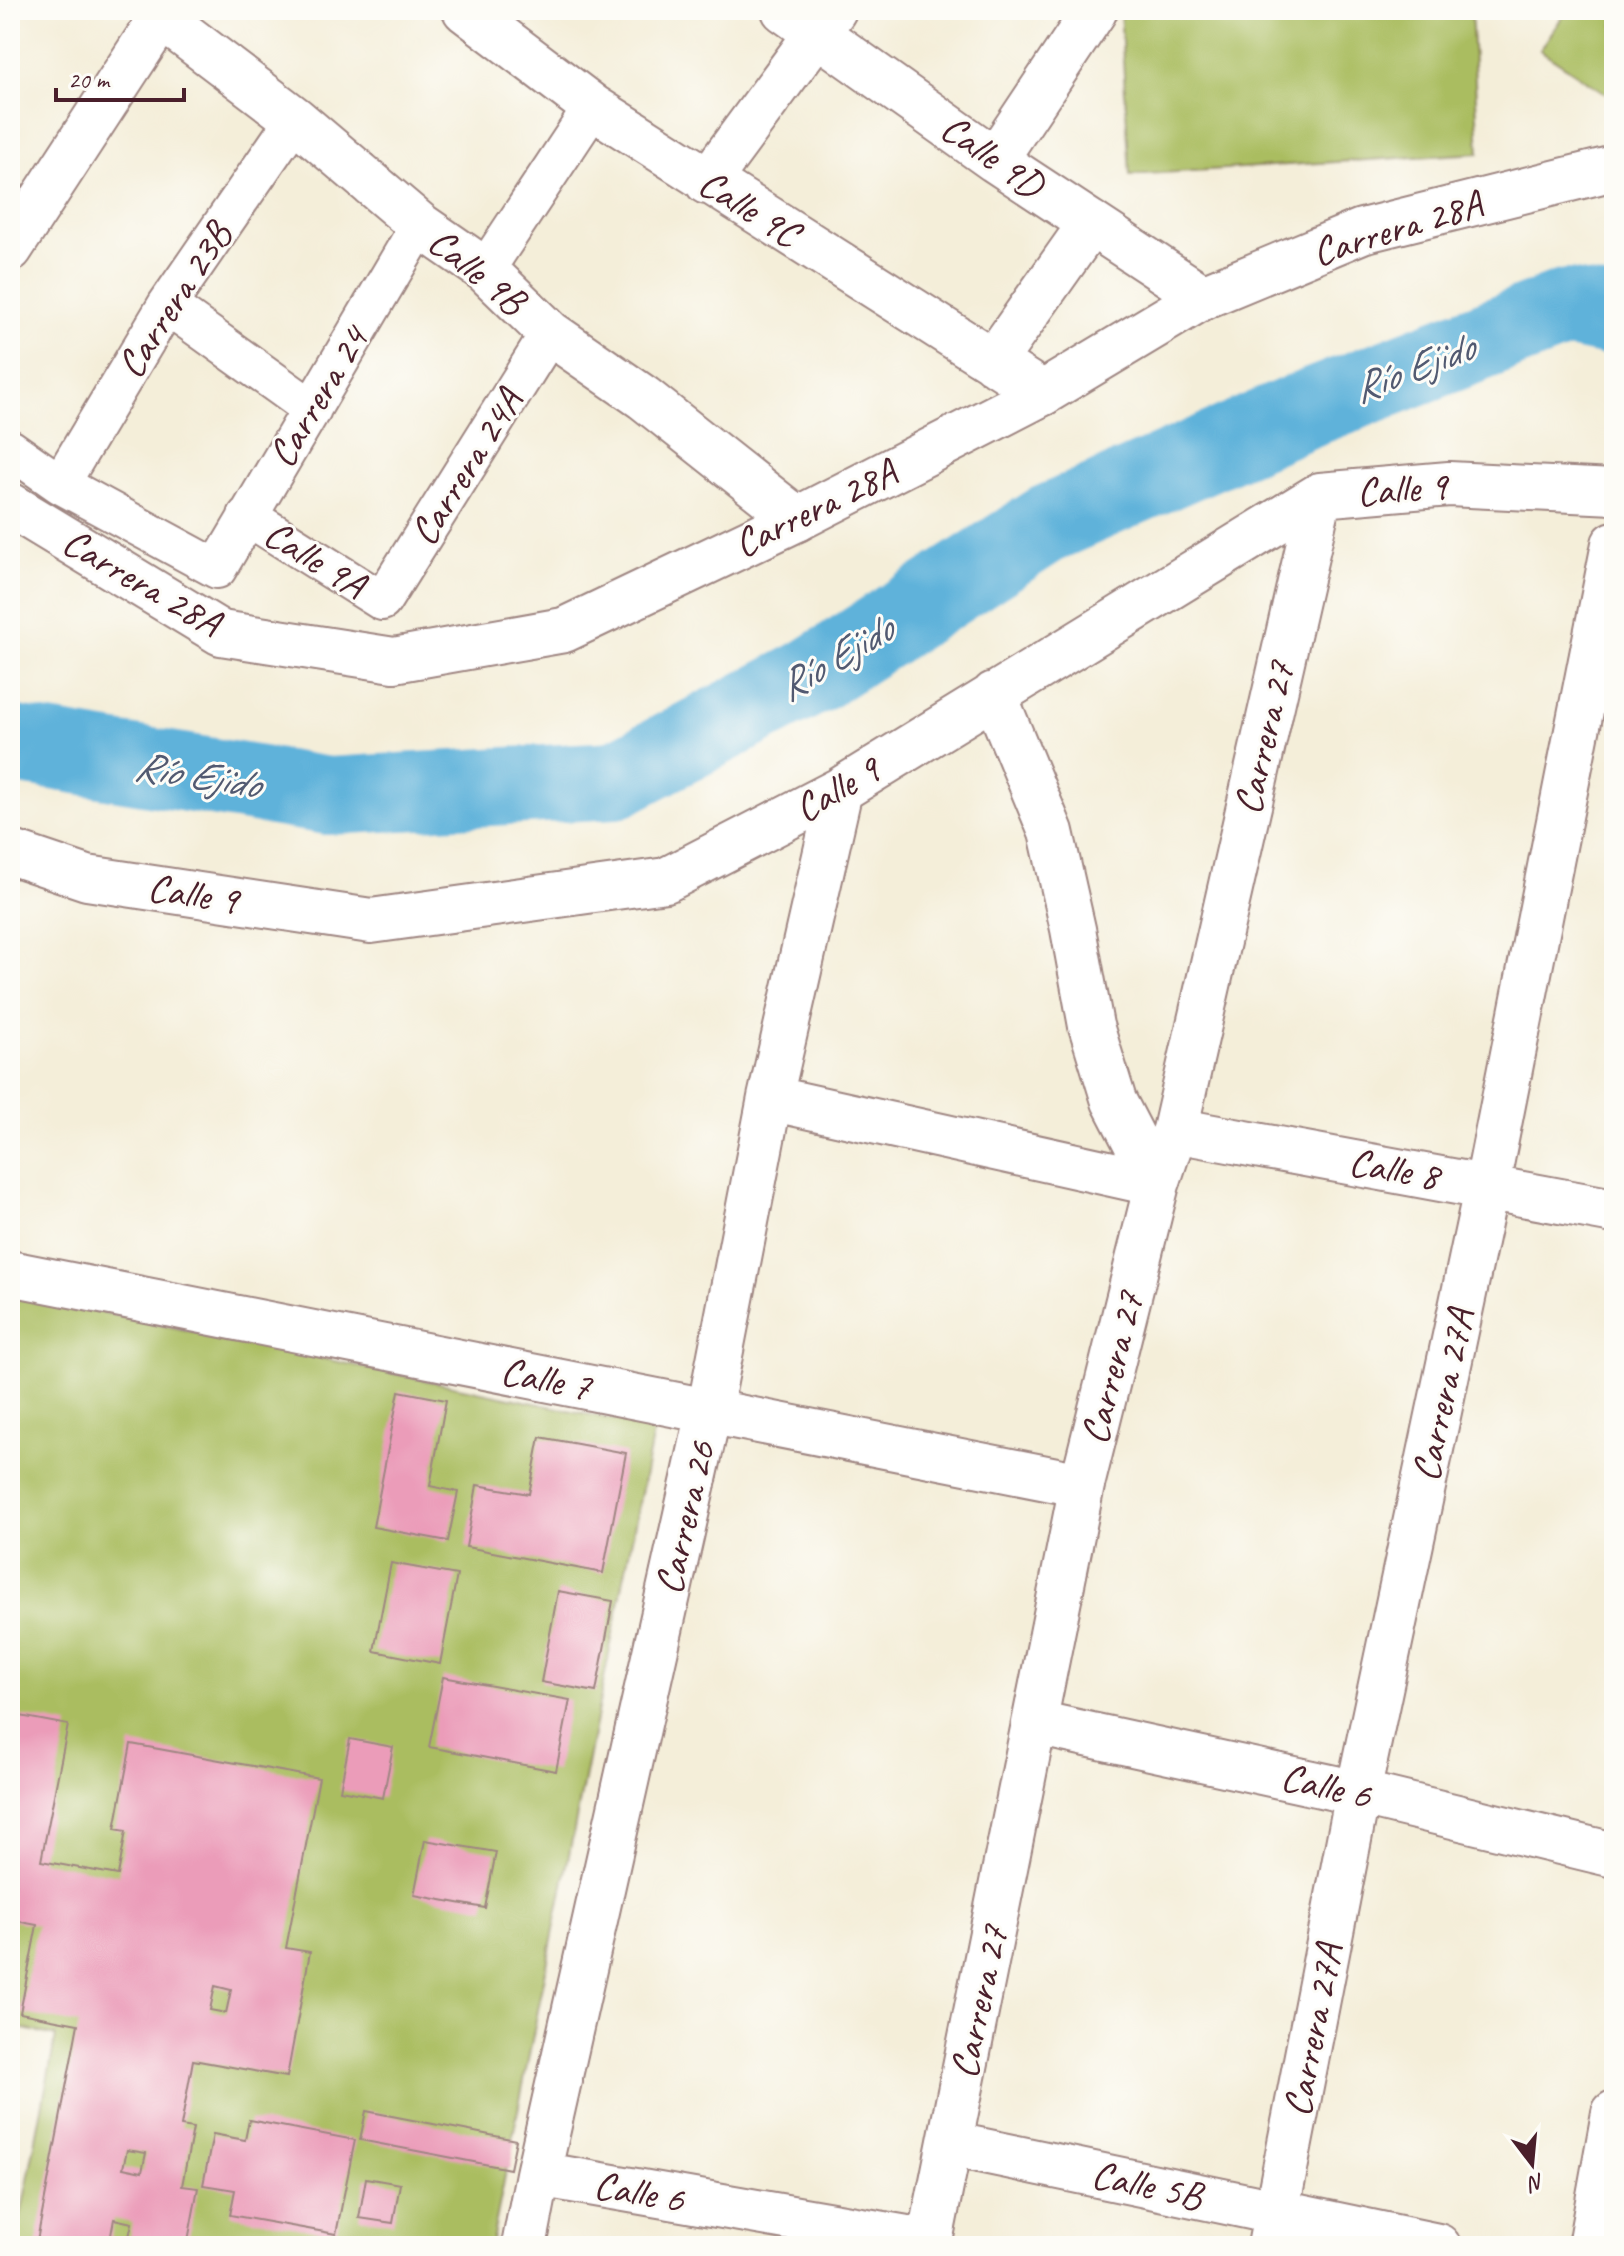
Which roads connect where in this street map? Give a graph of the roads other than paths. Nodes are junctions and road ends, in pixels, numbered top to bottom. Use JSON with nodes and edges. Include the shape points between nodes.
{"nodes":[{"id":1,"x":465,"y":10,"type":"edge"},
{"id":2,"x":1095,"y":10,"type":"edge"},
{"id":3,"x":164,"y":14,"type":"edge"},
{"id":4,"x":812,"y":17,"type":"edge"},
{"id":5,"x":593,"y":107,"type":"junction"},
{"id":6,"x":295,"y":119,"type":"junction"},
{"id":7,"x":995,"y":160,"type":"junction"},
{"id":8,"x":1614,"y":168,"type":"edge"},
{"id":9,"x":707,"y":182,"type":"junction"},
{"id":10,"x":1091,"y":223,"type":"junction"},
{"id":11,"x":420,"y":225,"type":"junction"},
{"id":12,"x":10,"y":249,"type":"edge"},
{"id":13,"x":485,"y":270,"type":"junction"},
{"id":14,"x":1203,"y":297,"type":"junction"},
{"id":15,"x":167,"y":305,"type":"junction"},
{"id":16,"x":550,"y":333,"type":"junction"},
{"id":17,"x":993,"y":362,"type":"junction"},
{"id":18,"x":1043,"y":393,"type":"junction"},
{"id":19,"x":312,"y":409,"type":"junction"},
{"id":20,"x":10,"y":449,"type":"edge"},
{"id":21,"x":60,"y":484,"type":"junction"},
{"id":22,"x":1614,"y":492,"type":"edge"},
{"id":23,"x":1320,"y":495,"type":"junction"},
{"id":24,"x":10,"y":505,"type":"edge"},
{"id":25,"x":247,"y":516,"type":"junction"},
{"id":26,"x":797,"y":519,"type":"junction"},
{"id":27,"x":1614,"y":544,"type":"edge"},
{"id":28,"x":217,"y":569,"type":"joint"},
{"id":29,"x":382,"y":601,"type":"joint"},
{"id":30,"x":994,"y":694,"type":"junction"},
{"id":31,"x":840,"y":790,"type":"junction"},
{"id":32,"x":10,"y":852,"type":"edge"},
{"id":33,"x":770,"y":1098,"type":"junction"},
{"id":34,"x":1175,"y":1130,"type":"junction"},
{"id":35,"x":1157,"y":1184,"type":"junction"},
{"id":36,"x":1487,"y":1185,"type":"junction"},
{"id":37,"x":1614,"y":1211,"type":"edge"},
{"id":38,"x":10,"y":1273,"type":"edge"},
{"id":39,"x":709,"y":1412,"type":"junction"},
{"id":40,"x":1082,"y":1485,"type":"junction"},
{"id":41,"x":1036,"y":1723,"type":"junction"},
{"id":42,"x":1358,"y":1793,"type":"junction"},
{"id":43,"x":1614,"y":1855,"type":"edge"},
{"id":44,"x":1614,"y":2113,"type":"edge"},
{"id":45,"x":950,"y":2144,"type":"junction"},
{"id":46,"x":538,"y":2174,"type":"junction"},
{"id":47,"x":1274,"y":2229,"type":"edge"},
{"id":48,"x":930,"y":2244,"type":"edge"},
{"id":49,"x":524,"y":2246,"type":"edge"},
{"id":50,"x":1438,"y":2246,"type":"edge"},
{"id":51,"x":1590,"y":2246,"type":"edge"}],
"edges":[{"from":1,"to":5,"type":"street","name":"Calle 9C"},
{"from":2,"to":7,"type":"street"},
{"from":3,"to":6,"type":"street","name":"Calle 9B"},
{"from":3,"to":12,"type":"street"},
{"from":4,"to":7,"type":"street","name":"Calle 9D"},
{"from":4,"to":9,"type":"street"},
{"from":5,"to":9,"type":"street","name":"Calle 9C"},
{"from":5,"to":13,"type":"street"},
{"from":6,"to":11,"type":"street","name":"Calle 9B"},
{"from":6,"to":15,"type":"street","name":"Carrera 23B"},
{"from":7,"to":10,"type":"street","name":"Calle 9D"},
{"from":8,"to":14,"type":"street","name":"Carrera 28A","via":[[1362,231]]},
{"from":9,"to":17,"type":"street","name":"Calle 9C"},
{"from":10,"to":14,"type":"street","name":"Calle 9D"},
{"from":10,"to":17,"type":"street"},
{"from":11,"to":13,"type":"street","name":"Calle 9B"},
{"from":11,"to":19,"type":"street","name":"Carrera 24"},
{"from":13,"to":16,"type":"street","name":"Calle 9B"},
{"from":14,"to":18,"type":"street","name":"Carrera 28A"},
{"from":15,"to":19,"type":"street"},
{"from":15,"to":21,"type":"street","name":"Carrera 23B"},
{"from":16,"to":26,"type":"street","name":"Calle 9B","via":[[644,398]]},
{"from":16,"to":29,"type":"street","name":"Carrera 24A"},
{"from":17,"to":18,"type":"street","name":"Calle 9C"},
{"from":18,"to":26,"type":"street","name":"Carrera 28A"},
{"from":19,"to":25,"type":"street","name":"Carrera 24"},
{"from":20,"to":21,"type":"street","name":"Calle 9A"},
{"from":21,"to":28,"type":"street","name":"Calle 9A"},
{"from":22,"to":23,"type":"street","name":"Calle 9","via":[[1449,484]]},
{"from":23,"to":30,"type":"street","name":"Calle 9"},
{"from":23,"to":34,"type":"street","name":"Carrera 27"},
{"from":24,"to":26,"type":"street","name":"Carrera 28A","via":[[221,633],[394,660],[564,630]]},
{"from":25,"to":28,"type":"street","name":"Carrera 24"},
{"from":25,"to":29,"type":"street","name":"Calle 9A"},
{"from":27,"to":36,"type":"street","name":"Carrera 27A"},
{"from":30,"to":31,"type":"street","name":"Calle 9"},
{"from":30,"to":35,"type":"street","via":[[1051,832],[1091,1026],[1114,1101]]},
{"from":31,"to":32,"type":"street","name":"Calle 9","via":[[666,880],[371,921],[87,878]]},
{"from":31,"to":33,"type":"street","name":"Carrera 26"},
{"from":33,"to":35,"type":"street"},
{"from":33,"to":39,"type":"street","name":"Carrera 26"},
{"from":34,"to":35,"type":"street","name":"Carrera 27"},
{"from":34,"to":36,"type":"street","name":"Calle 8"},
{"from":35,"to":40,"type":"street","name":"Carrera 27"},
{"from":36,"to":37,"type":"street","name":"Calle 8"},
{"from":36,"to":42,"type":"street","name":"Carrera 27A"},
{"from":38,"to":39,"type":"street","name":"Calle 7"},
{"from":39,"to":40,"type":"street","name":"Calle 7"},
{"from":39,"to":46,"type":"street","name":"Carrera 26"},
{"from":40,"to":41,"type":"street","name":"Carrera 27"},
{"from":41,"to":42,"type":"street","name":"Calle 6"},
{"from":41,"to":45,"type":"street","name":"Carrera 27"},
{"from":42,"to":43,"type":"street","name":"Calle 6"},
{"from":42,"to":47,"type":"street","name":"Carrera 27A"},
{"from":44,"to":51,"type":"street"},
{"from":45,"to":47,"type":"street","name":"Calle 5B"},
{"from":45,"to":48,"type":"street","name":"Carrera 27"},
{"from":46,"to":48,"type":"street","name":"Calle 6"},
{"from":46,"to":49,"type":"street","name":"Carrera 26"},
{"from":47,"to":50,"type":"street","name":"Calle 5B"}]}
